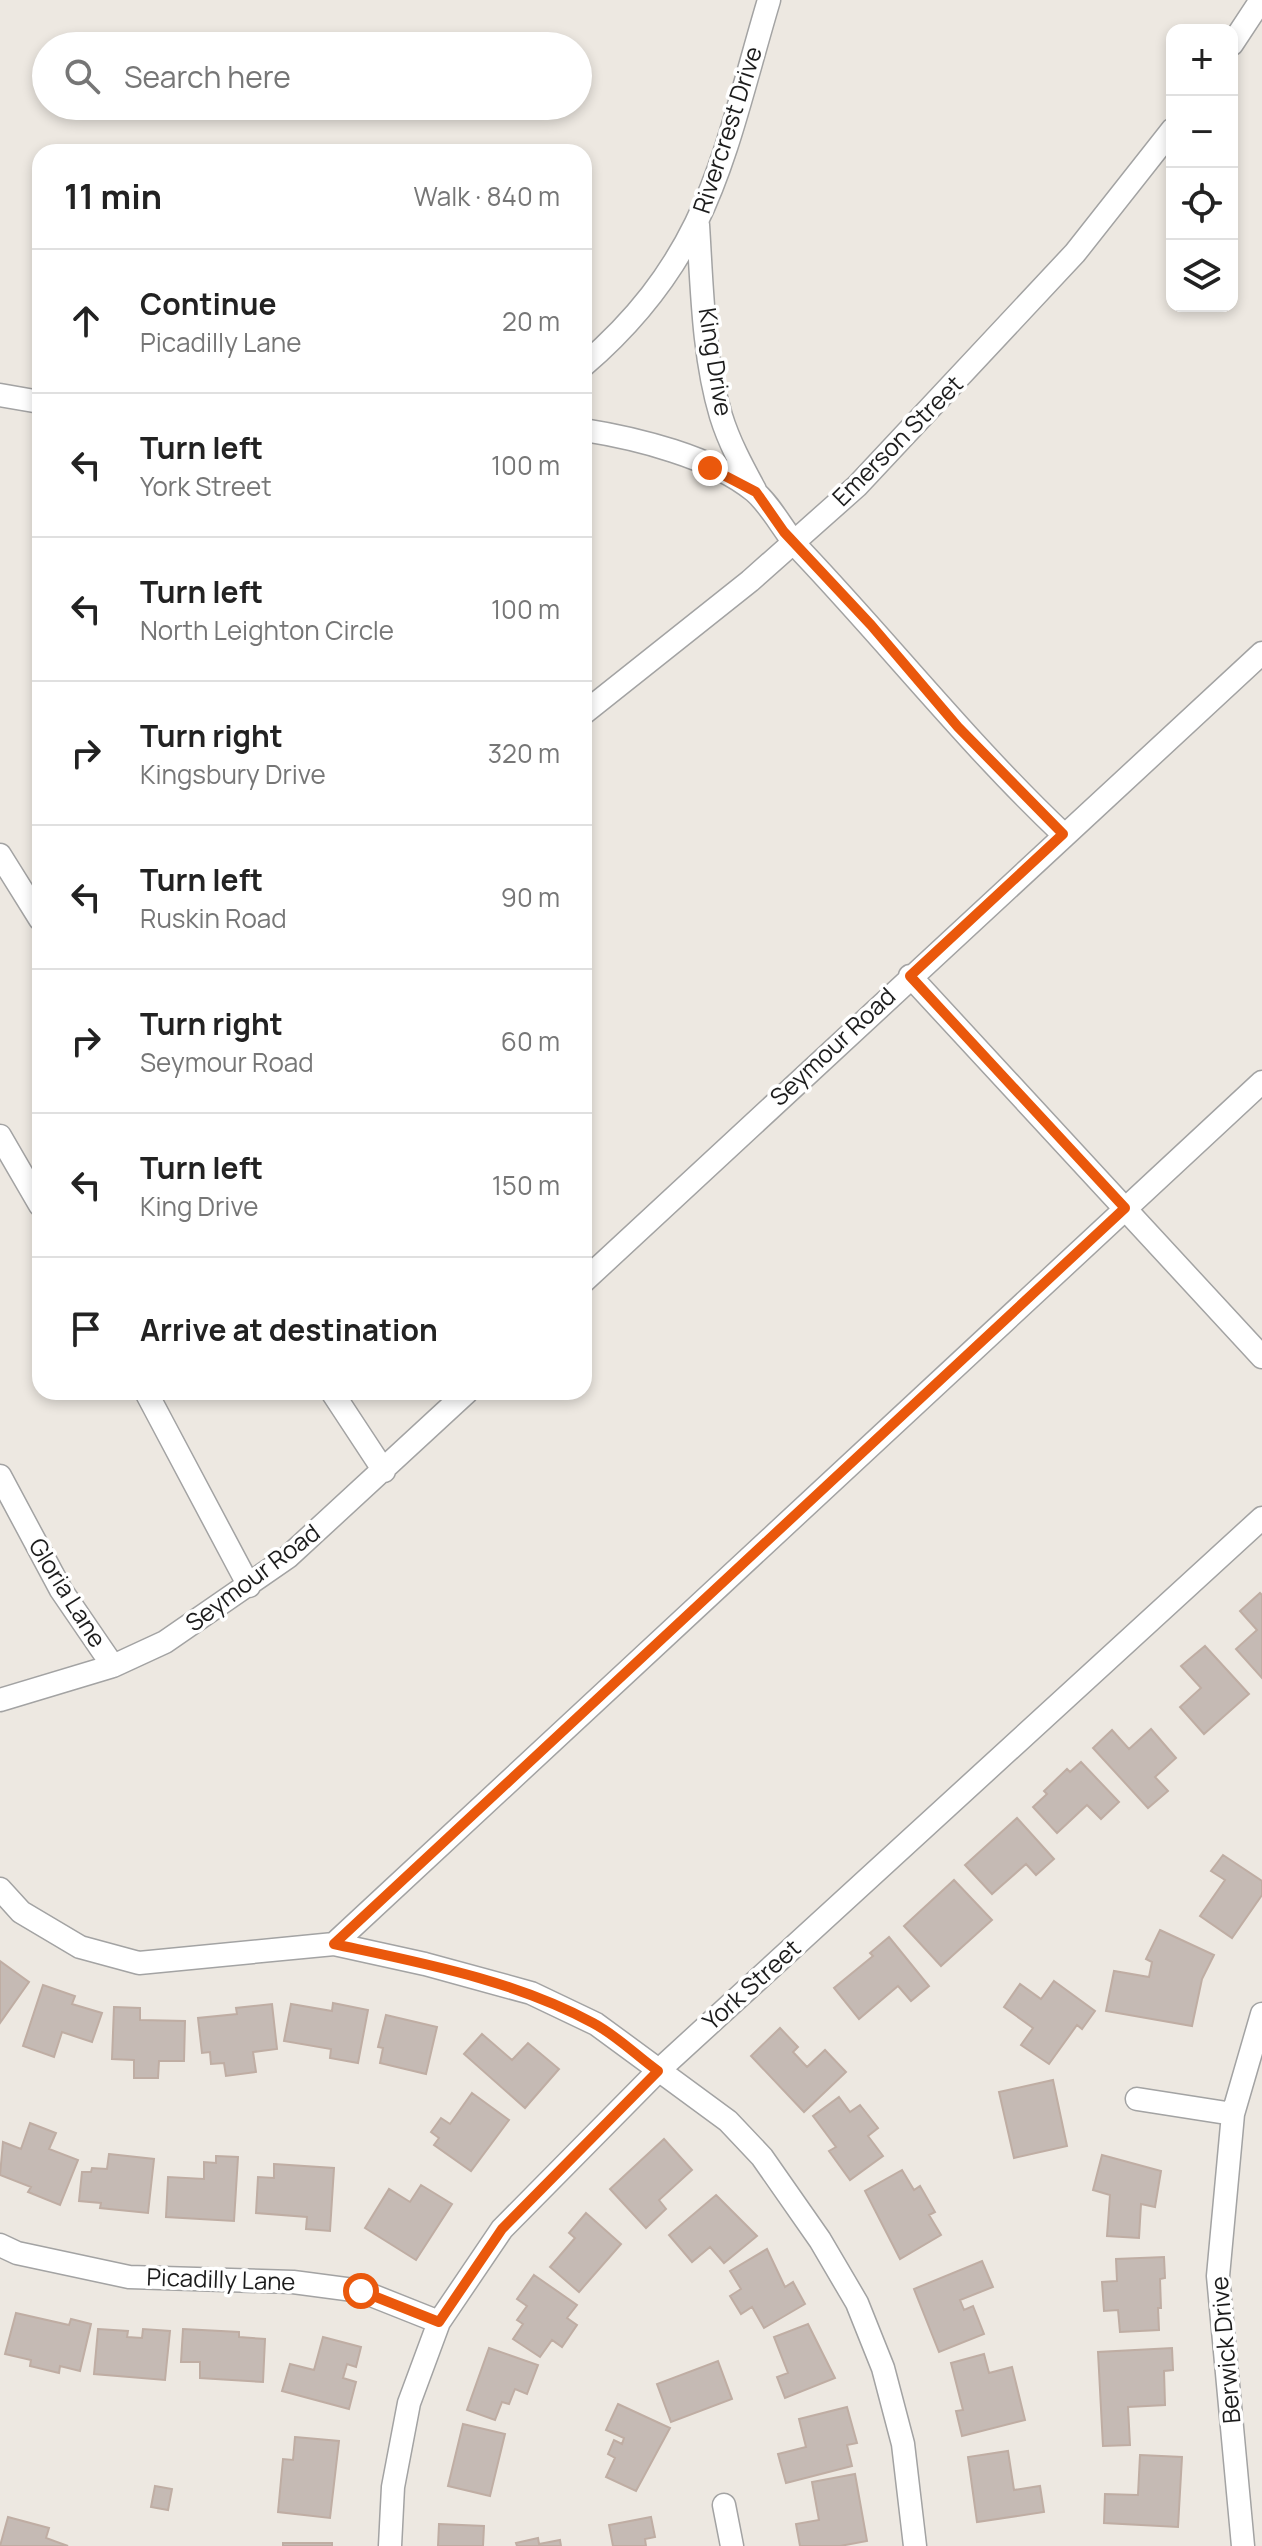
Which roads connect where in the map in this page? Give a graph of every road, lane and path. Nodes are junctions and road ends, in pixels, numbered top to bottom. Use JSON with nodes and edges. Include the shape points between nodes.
{"nodes":[{"id":1,"x":769,"y":0,"type":"edge"},
{"id":2,"x":1261,"y":0,"type":"edge"},
{"id":3,"x":1238,"y":35,"type":"edge"},
{"id":4,"x":1166,"y":138,"type":"edge"},
{"id":5,"x":698,"y":224,"type":"junction"},
{"id":6,"x":592,"y":357,"type":"edge"},
{"id":7,"x":0,"y":395,"type":"edge"},
{"id":8,"x":32,"y":401,"type":"edge"},
{"id":9,"x":592,"y":432,"type":"edge"},
{"id":10,"x":756,"y":492,"type":"junction"},
{"id":11,"x":793,"y":543,"type":"junction"},
{"id":12,"x":1262,"y":653,"type":"edge"},
{"id":13,"x":592,"y":706,"type":"edge"},
{"id":14,"x":1063,"y":834,"type":"junction"},
{"id":15,"x":0,"y":855,"type":"edge"},
{"id":16,"x":32,"y":906,"type":"edge"},
{"id":17,"x":910,"y":976,"type":"junction"},
{"id":18,"x":1262,"y":1082,"type":"edge"},
{"id":19,"x":0,"y":1136,"type":"edge"},
{"id":20,"x":32,"y":1191,"type":"edge"},
{"id":21,"x":1125,"y":1208,"type":"junction"},
{"id":22,"x":592,"y":1274,"type":"edge"},
{"id":23,"x":1262,"y":1357,"type":"edge"},
{"id":24,"x":150,"y":1400,"type":"edge"},
{"id":25,"x":337,"y":1400,"type":"edge"},
{"id":26,"x":459,"y":1400,"type":"edge"},
{"id":27,"x":384,"y":1471,"type":"junction"},
{"id":28,"x":0,"y":1476,"type":"edge"},
{"id":29,"x":1262,"y":1518,"type":"edge"},
{"id":30,"x":249,"y":1586,"type":"junction"},
{"id":31,"x":113,"y":1666,"type":"junction"},
{"id":32,"x":0,"y":1700,"type":"edge"},
{"id":33,"x":0,"y":1889,"type":"edge"},
{"id":34,"x":334,"y":1944,"type":"junction"},
{"id":35,"x":1262,"y":2014,"type":"edge"},
{"id":36,"x":658,"y":2071,"type":"junction"},
{"id":37,"x":1137,"y":2099,"type":"dead end"},
{"id":38,"x":1233,"y":2114,"type":"junction"},
{"id":39,"x":0,"y":2245,"type":"edge"},
{"id":40,"x":439,"y":2322,"type":"junction"},
{"id":41,"x":724,"y":2505,"type":"dead end"},
{"id":42,"x":390,"y":2546,"type":"edge"},
{"id":43,"x":732,"y":2546,"type":"edge"},
{"id":44,"x":915,"y":2546,"type":"edge"},
{"id":45,"x":1243,"y":2546,"type":"edge"}],
"edges":[{"from":1,"to":5,"type":"street","name":"Rivercrest Drive","via":[[718,178]]},
{"from":2,"to":3,"type":"street"},
{"from":4,"to":11,"type":"street","name":"Emerson Street","via":[[1075,253],[986,351],[857,486]]},
{"from":5,"to":6,"type":"street","name":"Rivercrest Drive","via":[[665,280]]},
{"from":5,"to":10,"type":"street","name":"King Drive","via":[[717,398]]},
{"from":7,"to":8,"type":"street"},
{"from":9,"to":10,"type":"street","name":"King Drive","via":[[648,442]]},
{"from":10,"to":11,"type":"street","name":"King Drive"},
{"from":11,"to":13,"type":"street","name":"Emerson Street"},
{"from":11,"to":14,"type":"street","name":"King Drive","via":[[958,727]]},
{"from":12,"to":14,"type":"street","name":"Seymour Road"},
{"from":14,"to":17,"type":"street","name":"Seymour Road"},
{"from":15,"to":16,"type":"street"},
{"from":17,"to":21,"type":"street"},
{"from":17,"to":22,"type":"street","name":"Seymour Road"},
{"from":18,"to":21,"type":"street"},
{"from":19,"to":20,"type":"street"},
{"from":21,"to":23,"type":"street"},
{"from":21,"to":34,"type":"street"},
{"from":24,"to":30,"type":"street"},
{"from":25,"to":27,"type":"street"},
{"from":26,"to":27,"type":"street","name":"Seymour Road"},
{"from":27,"to":30,"type":"street","name":"Seymour Road"},
{"from":28,"to":31,"type":"street","name":"Gloria Lane","via":[[61,1590]]},
{"from":29,"to":36,"type":"street","name":"York Street"},
{"from":30,"to":31,"type":"street","name":"Seymour Road","via":[[165,1642]]},
{"from":31,"to":32,"type":"street","name":"Seymour Road"},
{"from":33,"to":34,"type":"street","via":[[21,1912],[80,1947],[139,1963]]},
{"from":34,"to":36,"type":"street","via":[[531,1993],[596,2024]]},
{"from":35,"to":38,"type":"street","name":"Berwick Drive"},
{"from":36,"to":40,"type":"street","name":"York Street","via":[[502,2229]]},
{"from":36,"to":44,"type":"street","via":[[728,2121],[762,2157],[857,2303],[883,2368],[903,2444]]},
{"from":37,"to":38,"type":"street"},
{"from":38,"to":45,"type":"street","name":"Berwick Drive","via":[[1218,2276]]},
{"from":39,"to":40,"type":"street","name":"Picadilly Lane","via":[[129,2277],[293,2282],[361,2291]]},
{"from":40,"to":42,"type":"street","name":"York Street","via":[[409,2403],[393,2487]]},
{"from":41,"to":43,"type":"street"}]}
